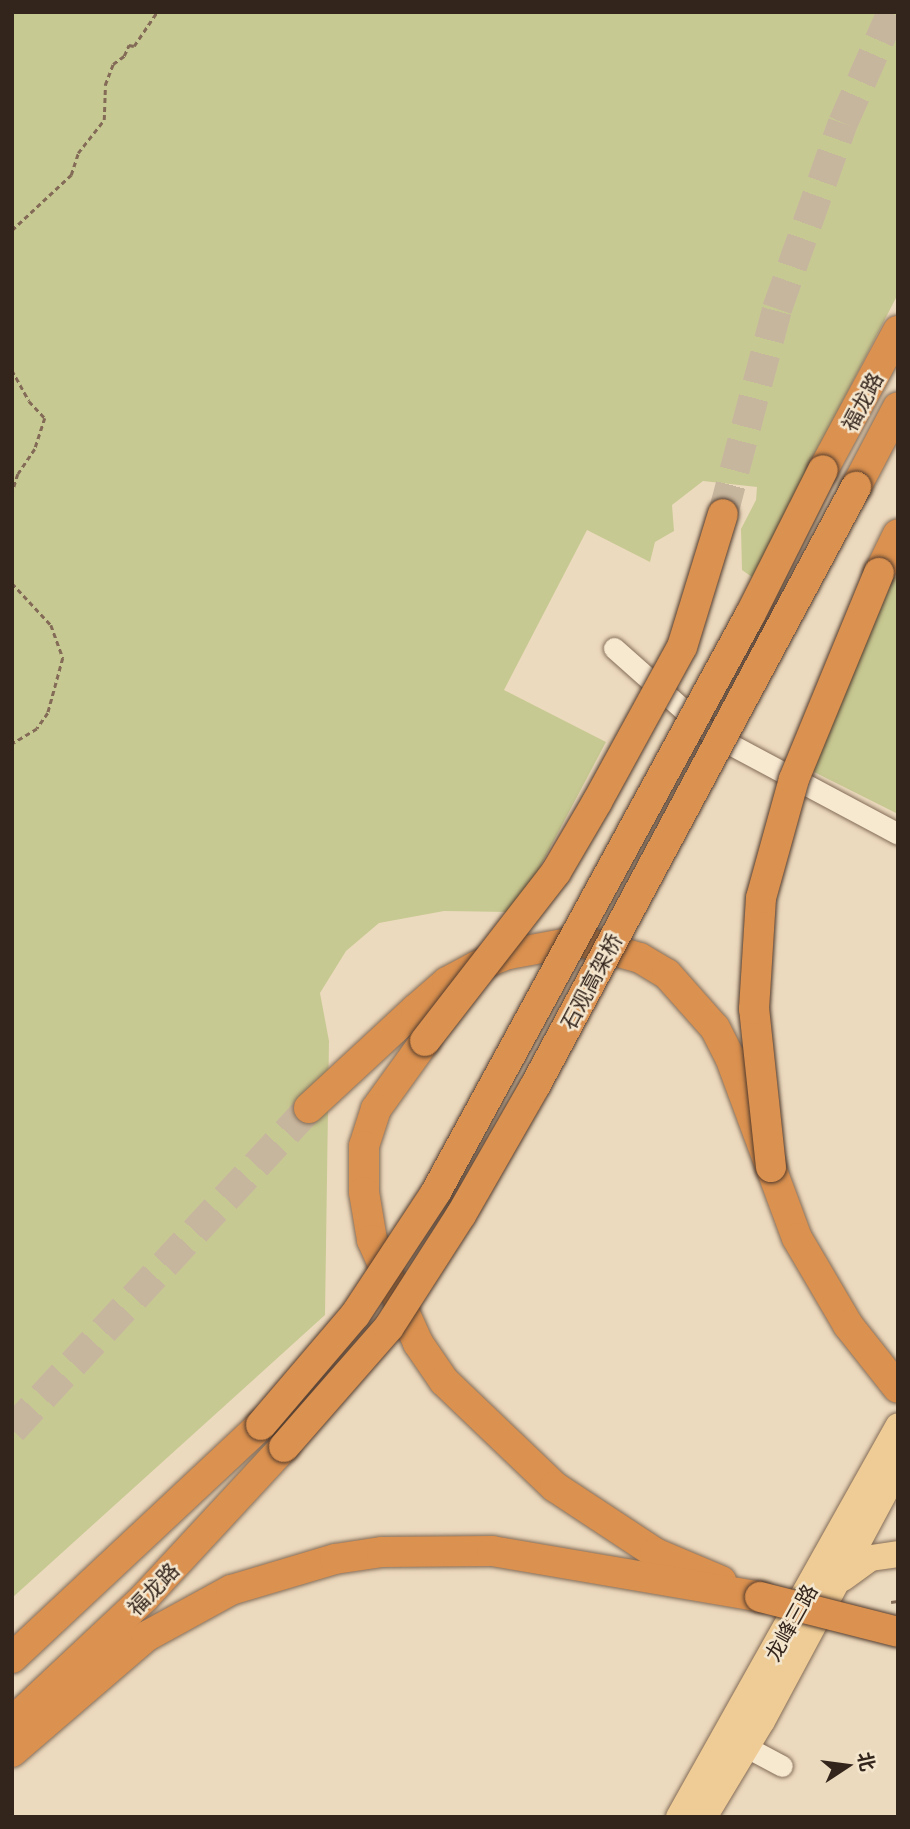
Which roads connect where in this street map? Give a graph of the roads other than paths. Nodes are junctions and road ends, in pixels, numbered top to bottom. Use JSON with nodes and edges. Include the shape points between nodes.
{"nodes":[{"id":1,"x":898,"y":331,"type":"edge"},
{"id":2,"x":898,"y":407,"type":"edge"},
{"id":3,"x":823,"y":470,"type":"joint"},
{"id":4,"x":856,"y":487,"type":"joint"},
{"id":5,"x":723,"y":514,"type":"tunnel mouth"},
{"id":6,"x":898,"y":534,"type":"edge"},
{"id":7,"x":614,"y":649,"type":"dead end"},
{"id":8,"x":898,"y":834,"type":"edge"},
{"id":9,"x":309,"y":1108,"type":"tunnel mouth"},
{"id":10,"x":771,"y":1167,"type":"junction"},
{"id":11,"x":898,"y":1388,"type":"edge"},
{"id":12,"x":261,"y":1424,"type":"joint"},
{"id":13,"x":898,"y":1426,"type":"edge"},
{"id":14,"x":285,"y":1447,"type":"joint"},
{"id":15,"x":898,"y":1467,"type":"edge"},
{"id":16,"x":890,"y":1503,"type":"edge"},
{"id":17,"x":862,"y":1514,"type":"junction"},
{"id":18,"x":898,"y":1540,"type":"edge"},
{"id":19,"x":898,"y":1554,"type":"edge"},
{"id":20,"x":832,"y":1590,"type":"junction"},
{"id":21,"x":760,"y":1597,"type":"junction"},
{"id":22,"x":898,"y":1632,"type":"edge"},
{"id":23,"x":12,"y":1658,"type":"edge"},
{"id":24,"x":12,"y":1722,"type":"edge"},
{"id":25,"x":736,"y":1741,"type":"junction"},
{"id":26,"x":12,"y":1752,"type":"edge"},
{"id":27,"x":782,"y":1766,"type":"dead end"},
{"id":28,"x":679,"y":1817,"type":"edge"},
{"id":29,"x":704,"y":1817,"type":"edge"}],
"edges":[{"from":1,"to":3,"type":"highway","name":"福龙路"},
{"from":2,"to":4,"type":"highway","name":"福龙路"},
{"from":3,"to":12,"type":"highway","name":"石观高架桥","bridge":true,"via":[[737,638],[436,1192],[355,1315]]},
{"from":4,"to":14,"type":"highway","name":"石观高架桥","bridge":true,"via":[[468,1204],[389,1326]]},
{"from":5,"to":21,"type":"highway","bridge":true,"via":[[682,647],[597,802],[556,872],[376,1109],[364,1146],[364,1192],[373,1240],[394,1295],[444,1381],[527,1463],[620,1532],[655,1553]]},
{"from":6,"to":10,"type":"highway","bridge":true,"via":[[794,779],[761,898],[754,1009]]},
{"from":7,"to":8,"type":"street","via":[[711,734]]},
{"from":9,"to":10,"type":"highway","bridge":true,"via":[[447,982],[499,958],[580,942],[640,958],[667,974],[694,1000],[730,1057]]},
{"from":10,"to":11,"type":"highway","via":[[797,1238],[827,1292]]},
{"from":12,"to":23,"type":"highway","name":"福龙路"},
{"from":13,"to":17,"type":"main road","name":"龙峰三路"},
{"from":14,"to":24,"type":"highway","name":"福龙路","via":[[144,1598]]},
{"from":15,"to":16,"type":"main road"},
{"from":16,"to":17,"type":"main road"},
{"from":17,"to":18,"type":"main road"},
{"from":17,"to":20,"type":"main road","name":"龙峰三路"},
{"from":17,"to":25,"type":"main road","name":"龙峰三路"},
{"from":19,"to":20,"type":"main road","via":[[871,1558],[852,1568]]},
{"from":20,"to":25,"type":"main road","name":"龙峰三路"},
{"from":21,"to":22,"type":"highway","bridge":true},
{"from":21,"to":26,"type":"highway","via":[[492,1552],[403,1551],[335,1559],[230,1590],[147,1636]]},
{"from":25,"to":27,"type":"street"},
{"from":25,"to":28,"type":"main road","name":"龙峰三路"},
{"from":25,"to":29,"type":"main road","name":"龙峰三路"}]}
